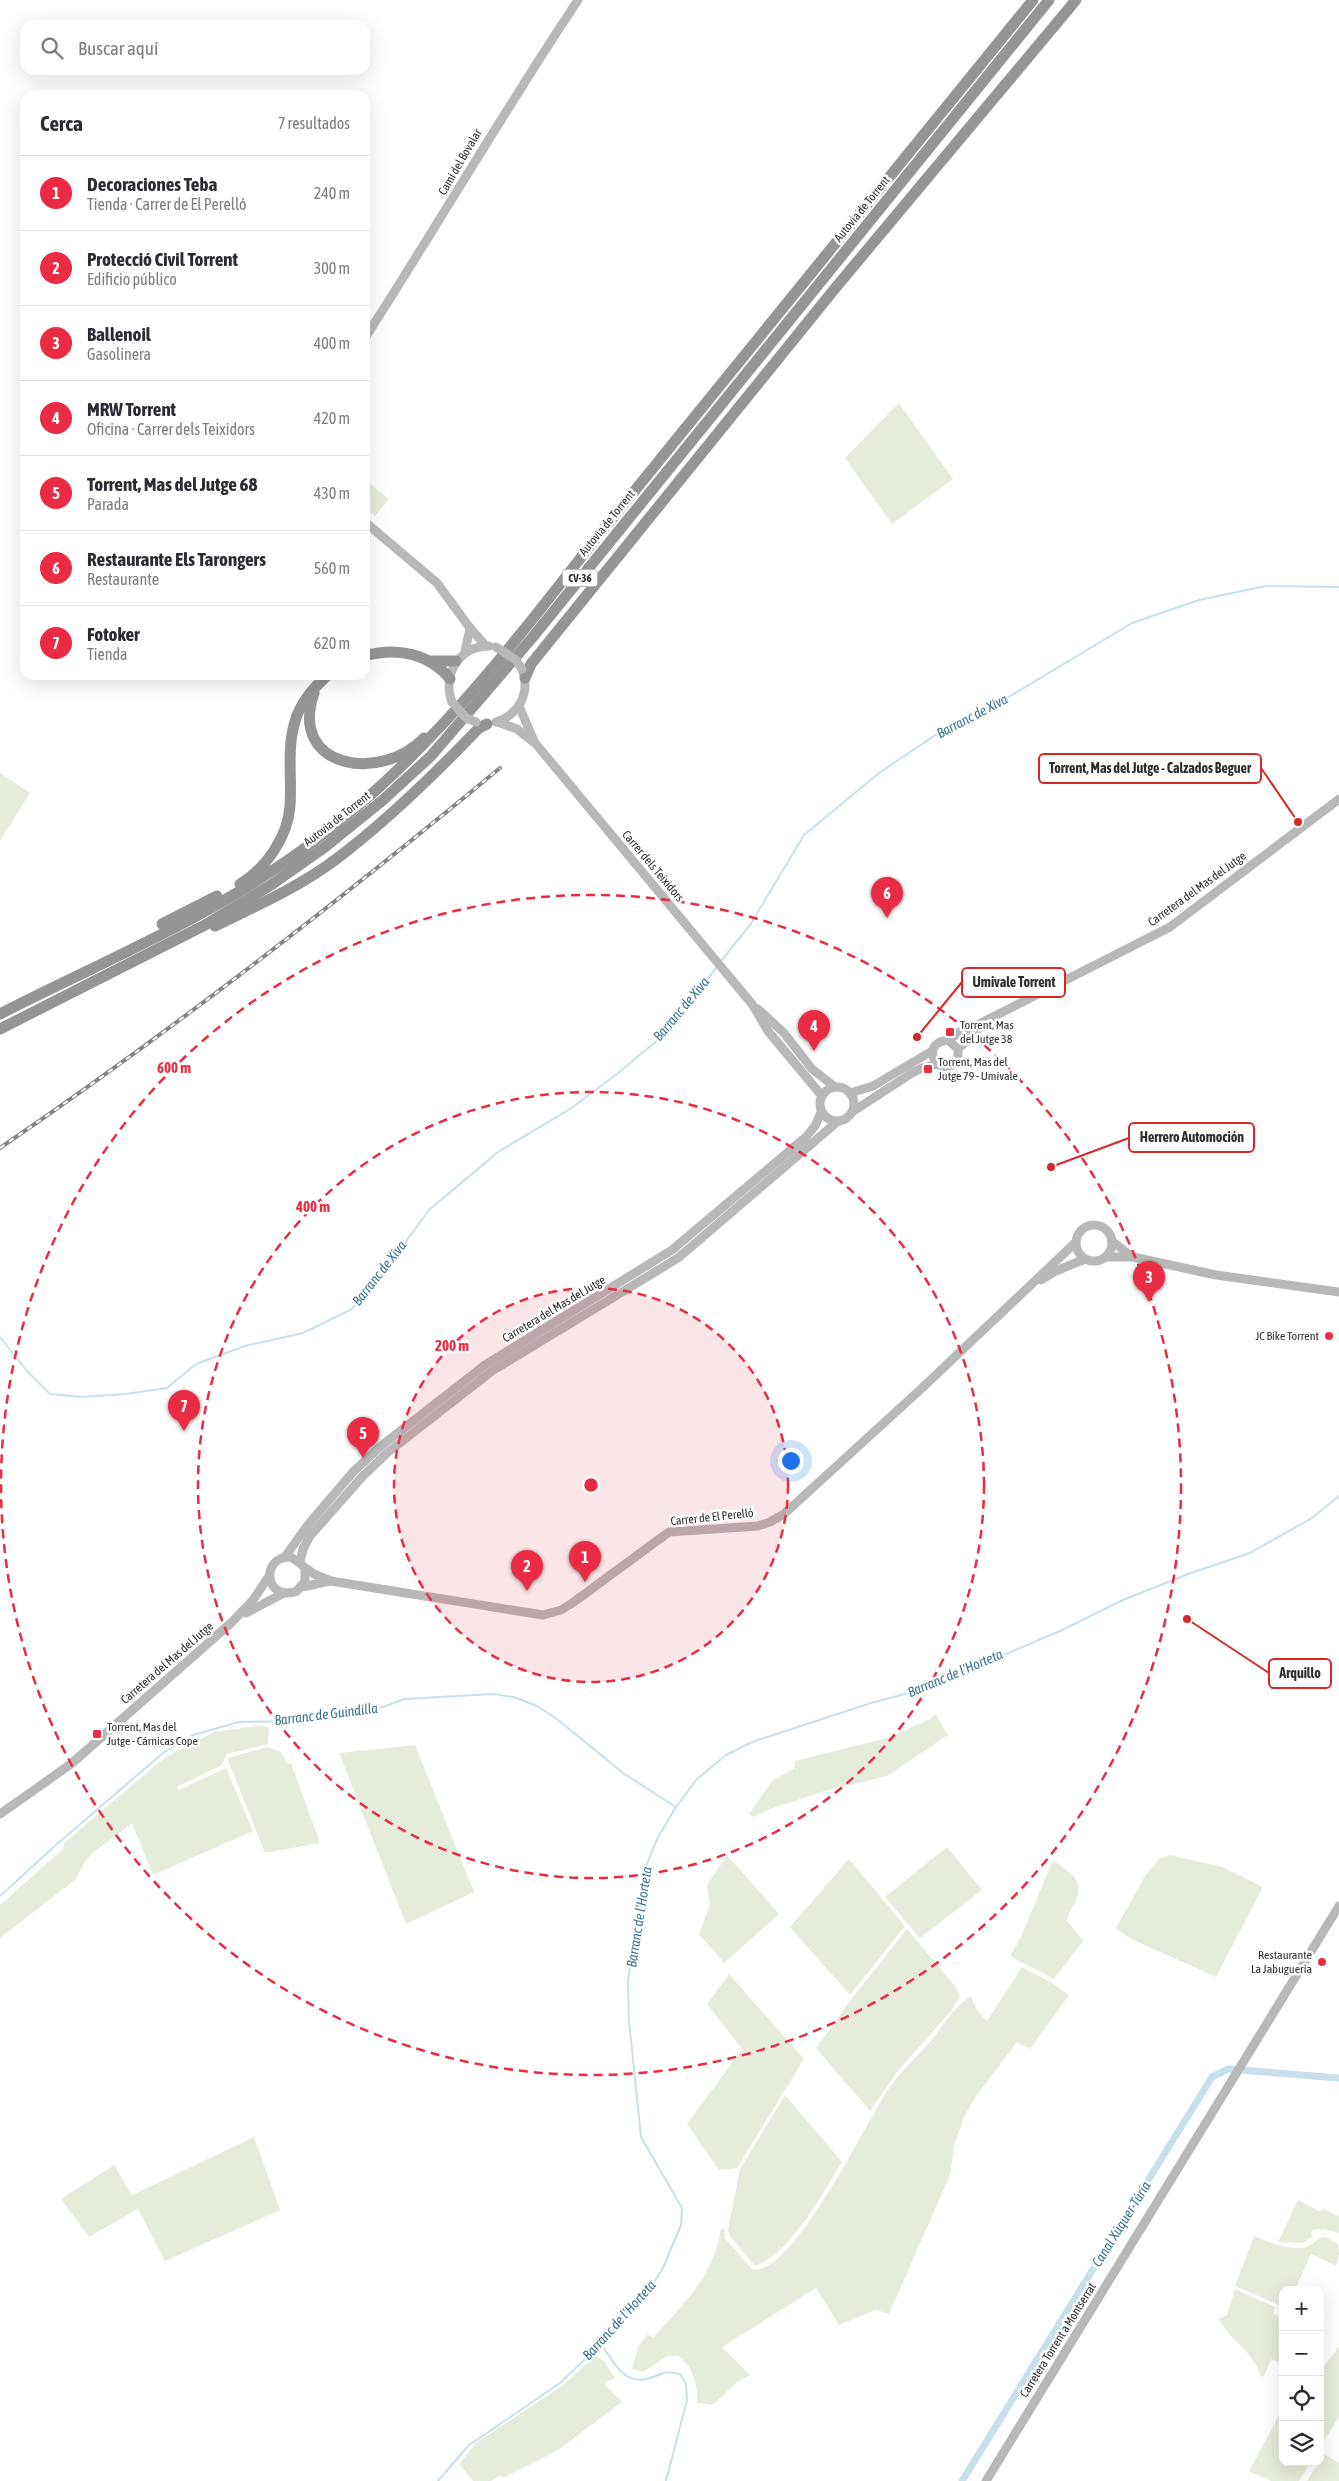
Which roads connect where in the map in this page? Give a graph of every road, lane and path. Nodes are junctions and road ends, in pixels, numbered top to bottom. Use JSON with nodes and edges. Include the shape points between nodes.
{"nodes":[{"id":1,"x":578,"y":0,"type":"edge"},
{"id":2,"x":1033,"y":0,"type":"edge"},
{"id":3,"x":1076,"y":0,"type":"edge"},
{"id":4,"x":1049,"y":1,"type":"edge"},
{"id":5,"x":370,"y":330,"type":"edge"},
{"id":6,"x":370,"y":526,"type":"edge"},
{"id":7,"x":593,"y":542,"type":"junction"},
{"id":8,"x":470,"y":628,"type":"junction"},
{"id":9,"x":486,"y":646,"type":"junction"},
{"id":10,"x":466,"y":652,"type":"junction"},
{"id":11,"x":370,"y":655,"type":"edge"},
{"id":12,"x":432,"y":661,"type":"junction"},
{"id":13,"x":456,"y":661,"type":"junction"},
{"id":14,"x":523,"y":674,"type":"junction"},
{"id":15,"x":450,"y":679,"type":"junction"},
{"id":16,"x":323,"y":680,"type":"edge"},
{"id":17,"x":316,"y":687,"type":"junction"},
{"id":18,"x":519,"y":706,"type":"junction"},
{"id":19,"x":487,"y":723,"type":"junction"},
{"id":20,"x":536,"y":744,"type":"junction"},
{"id":21,"x":1339,"y":800,"type":"edge"},
{"id":22,"x":752,"y":1004,"type":"junction"},
{"id":23,"x":0,"y":1008,"type":"edge"},
{"id":24,"x":0,"y":1014,"type":"edge"},
{"id":25,"x":979,"y":1024,"type":"junction"},
{"id":26,"x":0,"y":1030,"type":"edge"},
{"id":27,"x":948,"y":1040,"type":"junction"},
{"id":28,"x":958,"y":1049,"type":"junction"},
{"id":29,"x":932,"y":1051,"type":"junction"},
{"id":30,"x":938,"y":1064,"type":"junction"},
{"id":31,"x":835,"y":1087,"type":"junction"},
{"id":32,"x":850,"y":1093,"type":"junction"},
{"id":33,"x":822,"y":1096,"type":"junction"},
{"id":34,"x":821,"y":1112,"type":"junction"},
{"id":35,"x":852,"y":1112,"type":"junction"},
{"id":36,"x":837,"y":1122,"type":"junction"},
{"id":37,"x":1112,"y":1241,"type":"junction"},
{"id":38,"x":1075,"y":1243,"type":"junction"},
{"id":39,"x":1106,"y":1257,"type":"junction"},
{"id":40,"x":1132,"y":1257,"type":"junction"},
{"id":41,"x":1085,"y":1260,"type":"junction"},
{"id":42,"x":1032,"y":1285,"type":"junction"},
{"id":43,"x":1339,"y":1292,"type":"edge"},
{"id":44,"x":286,"y":1557,"type":"junction"},
{"id":45,"x":303,"y":1565,"type":"junction"},
{"id":46,"x":269,"y":1576,"type":"junction"},
{"id":47,"x":331,"y":1581,"type":"junction"},
{"id":48,"x":302,"y":1586,"type":"junction"},
{"id":49,"x":284,"y":1593,"type":"junction"},
{"id":50,"x":231,"y":1623,"type":"junction"},
{"id":51,"x":0,"y":1814,"type":"edge"},
{"id":52,"x":1339,"y":1906,"type":"edge"},
{"id":53,"x":986,"y":2481,"type":"edge"}],
"edges":[{"from":1,"to":5,"type":"street","name":"Camí del Bovalar","via":[[470,166],[445,213]]},
{"from":2,"to":7,"type":"highway","name":"Autovia de Torrent","number":"CV-36"},
{"from":3,"to":14,"type":"highway","via":[[831,293]]},
{"from":4,"to":26,"type":"highway","name":"Autovia de Torrent","number":"CV-36","via":[[532,638],[430,756],[376,806],[271,885],[205,925]]},
{"from":6,"to":8,"type":"street","via":[[437,583]]},
{"from":7,"to":17,"type":"highway","via":[[462,697],[420,742],[393,758],[368,764],[347,763],[329,756],[315,741],[309,725]]},
{"from":7,"to":24,"type":"highway","name":"Autovia de Torrent","number":"CV-36","via":[[523,632],[424,747],[318,838],[265,876],[200,915]]},
{"from":8,"to":9,"type":"street"},
{"from":8,"to":10,"type":"street"},
{"from":9,"to":10,"type":"street"},
{"from":9,"to":14,"type":"street","bridge":true,"via":[[496,647],[516,660]]},
{"from":10,"to":13,"type":"street"},
{"from":11,"to":12,"type":"highway","via":[[401,652]]},
{"from":12,"to":13,"type":"highway"},
{"from":12,"to":15,"type":"highway"},
{"from":13,"to":15,"type":"street"},
{"from":14,"to":18,"type":"street","via":[[525,689]]},
{"from":15,"to":19,"type":"street","bridge":true,"via":[[449,692],[458,711]]},
{"from":16,"to":17,"type":"highway"},
{"from":17,"to":23,"type":"highway","via":[[303,703],[294,726],[290,750],[290,808],[282,836],[265,862],[243,883]]},
{"from":18,"to":19,"type":"street","via":[[510,716]]},
{"from":18,"to":20,"type":"street","name":"Carrer dels Teixidors"},
{"from":19,"to":20,"type":"street","name":"Carrer dels Teixidors","via":[[517,729]]},
{"from":19,"to":26,"type":"highway","via":[[395,812],[334,861],[279,895]]},
{"from":20,"to":22,"type":"street","name":"Carrer dels Teixidors"},
{"from":21,"to":25,"type":"street","name":"Carretera del Mas del Jutge","via":[[1170,927]]},
{"from":22,"to":31,"type":"street","name":"Carrer dels Teixidors","via":[[784,1033],[812,1069]]},
{"from":22,"to":33,"type":"street","name":"Carrer dels Teixidors","via":[[768,1031]]},
{"from":25,"to":27,"type":"street","name":"Carretera del Mas del Jutge"},
{"from":25,"to":28,"type":"street","name":"Carretera del Mas del Jutge"},
{"from":27,"to":28,"type":"street"},
{"from":27,"to":29,"type":"street","via":[[939,1043]]},
{"from":28,"to":30,"type":"street","via":[[958,1058],[953,1065],[945,1067]]},
{"from":29,"to":30,"type":"street"},
{"from":29,"to":32,"type":"street","via":[[874,1086]]},
{"from":30,"to":35,"type":"street","via":[[912,1073]]},
{"from":31,"to":32,"type":"street"},
{"from":31,"to":33,"type":"street"},
{"from":32,"to":35,"type":"street","via":[[854,1106]]},
{"from":33,"to":34,"type":"street"},
{"from":34,"to":36,"type":"street"},
{"from":34,"to":44,"type":"street","name":"Carretera del Mas del Jutge","via":[[806,1137],[672,1250],[485,1365],[380,1446],[306,1526]]},
{"from":35,"to":36,"type":"street"},
{"from":36,"to":45,"type":"street","name":"Carretera del Mas del Jutge","via":[[678,1258],[492,1372],[387,1453],[310,1536],[303,1549]]},
{"from":37,"to":38,"type":"street","via":[[1104,1228],[1091,1225],[1080,1231]]},
{"from":37,"to":39,"type":"street"},
{"from":37,"to":40,"type":"street"},
{"from":38,"to":41,"type":"street"},
{"from":38,"to":42,"type":"street","name":"Carrer de El Perelló"},
{"from":39,"to":40,"type":"street"},
{"from":39,"to":41,"type":"street"},
{"from":40,"to":43,"type":"street","via":[[1216,1275]]},
{"from":41,"to":42,"type":"street","name":"Carrer de El Perelló"},
{"from":42,"to":47,"type":"street","name":"Carrer de El Perelló","via":[[784,1514],[770,1522],[758,1526],[669,1532],[571,1604],[543,1615]]},
{"from":44,"to":45,"type":"street"},
{"from":44,"to":46,"type":"street","via":[[274,1564]]},
{"from":45,"to":47,"type":"street"},
{"from":45,"to":48,"type":"street","via":[[306,1574]]},
{"from":46,"to":49,"type":"street","via":[[274,1587]]},
{"from":46,"to":50,"type":"street","name":"Carretera del Mas del Jutge","via":[[254,1600]]},
{"from":47,"to":48,"type":"street"},
{"from":48,"to":49,"type":"street","via":[[291,1594]]},
{"from":49,"to":50,"type":"street","name":"Carretera del Mas del Jutge"},
{"from":50,"to":51,"type":"street","name":"Carretera del Mas del Jutge","via":[[71,1764]]},
{"from":52,"to":53,"type":"street","name":"Carretera Torrent a Montserrat"}]}
